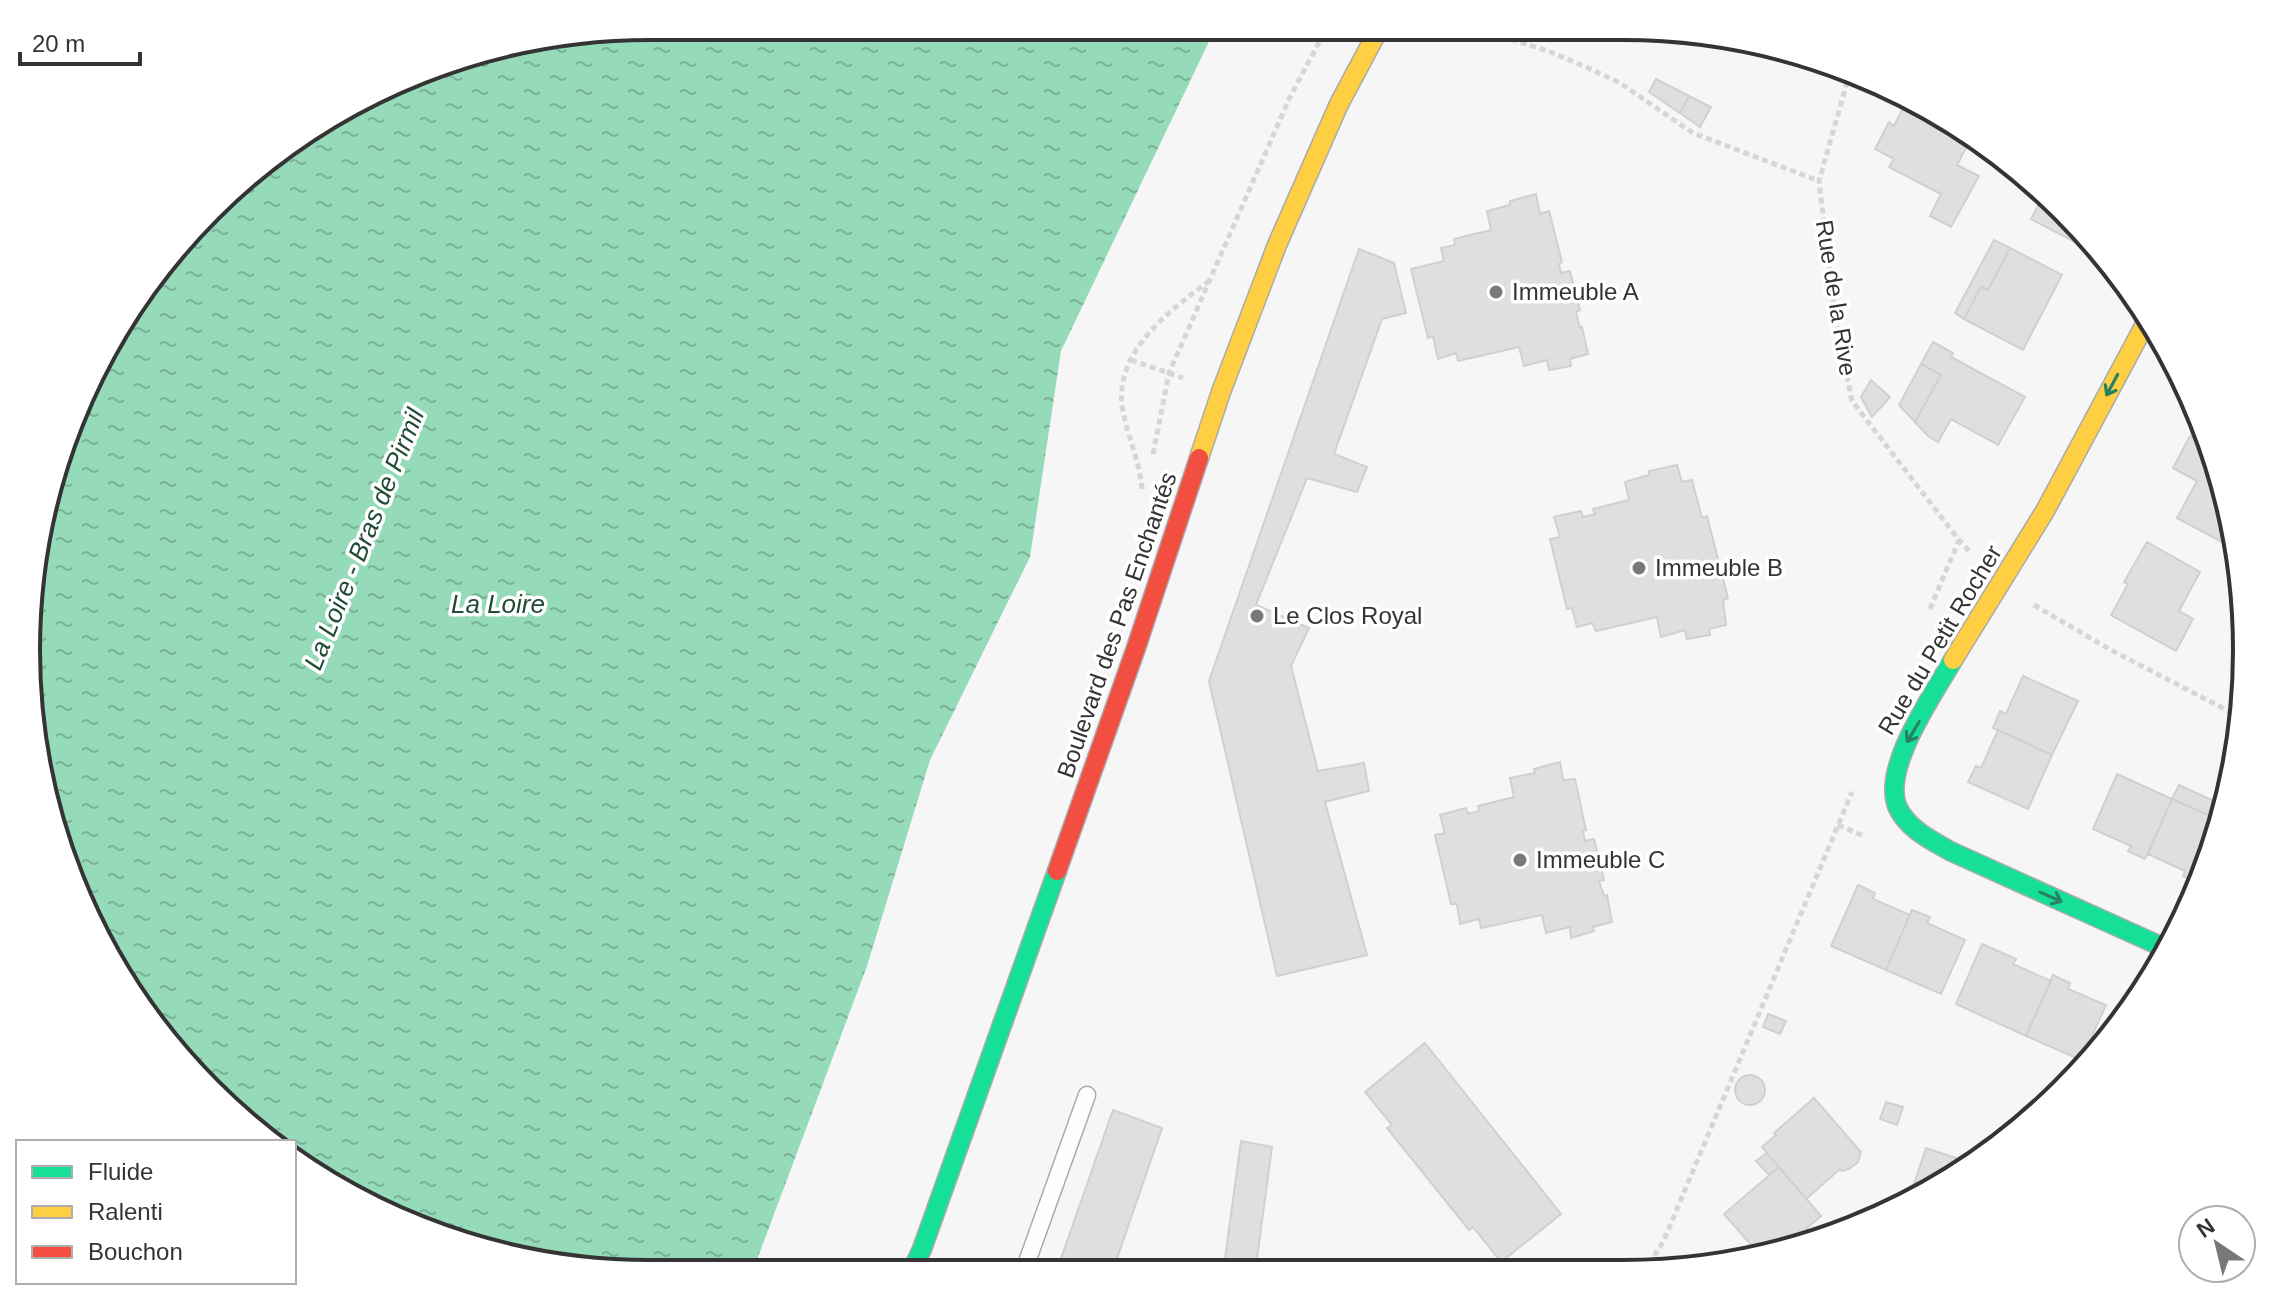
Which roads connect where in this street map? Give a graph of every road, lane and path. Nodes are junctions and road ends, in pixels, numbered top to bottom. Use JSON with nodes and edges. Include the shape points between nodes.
{"nodes":[{"id":1,"x":1320,"y":40,"type":"edge"},
{"id":2,"x":1373,"y":40,"type":"edge"},
{"id":3,"x":1514,"y":40,"type":"edge"},
{"id":4,"x":1847,"y":83,"type":"edge"},
{"id":5,"x":1819,"y":181,"type":"junction"},
{"id":6,"x":1210,"y":280,"type":"junction"},
{"id":7,"x":2142,"y":330,"type":"edge"},
{"id":8,"x":1131,"y":360,"type":"junction"},
{"id":9,"x":1169,"y":373,"type":"junction"},
{"id":10,"x":1152,"y":455,"type":"dead end"},
{"id":11,"x":1147,"y":481,"type":"dead end"},
{"id":12,"x":2001,"y":585,"type":"junction"},
{"id":13,"x":1929,"y":612,"type":"dead end"},
{"id":14,"x":2230,"y":712,"type":"edge"},
{"id":15,"x":1856,"y":783,"type":"dead end"},
{"id":16,"x":1838,"y":825,"type":"junction"},
{"id":17,"x":1865,"y":836,"type":"dead end"},
{"id":18,"x":2157,"y":944,"type":"edge"},
{"id":19,"x":1087,"y":1095,"type":"dead end"},
{"id":20,"x":1652,"y":1259,"type":"edge"},
{"id":21,"x":918,"y":1260,"type":"edge"},
{"id":22,"x":1028,"y":1260,"type":"edge"}],
"edges":[{"from":1,"to":6,"type":"path","name":"Boulevard des Pas Enchantés"},
{"from":2,"to":21,"type":"main road","name":"Boulevard des Pas Enchantés","via":[[1277,245],[1221,392],[1131,663]]},
{"from":3,"to":5,"type":"path","via":[[1620,83],[1693,133]]},
{"from":4,"to":5,"type":"path","name":"Rue de la Rive"},
{"from":5,"to":13,"type":"path","name":"Rue de la Rive","via":[[1836,323],[1852,401],[1959,540]]},
{"from":6,"to":8,"type":"path","via":[[1158,323]]},
{"from":6,"to":9,"type":"path","name":"Boulevard des Pas Enchantés"},
{"from":7,"to":12,"type":"main road","name":"Rue du Petit Rocher","one_way":true},
{"from":8,"to":9,"type":"path"},
{"from":8,"to":11,"type":"path","name":"Boulevard des Pas Enchantés","via":[[1121,392],[1144,493]]},
{"from":9,"to":10,"type":"path","name":"Boulevard des Pas Enchantés"},
{"from":12,"to":14,"type":"path"},
{"from":12,"to":18,"type":"main road","name":"Rue du Petit Rocher","one_way":true,"via":[[1900,755],[1894,783],[1897,806],[1924,836],[1950,851]]},
{"from":15,"to":16,"type":"path"},
{"from":16,"to":17,"type":"path"},
{"from":16,"to":20,"type":"path"},
{"from":19,"to":22,"type":"lane"}]}
